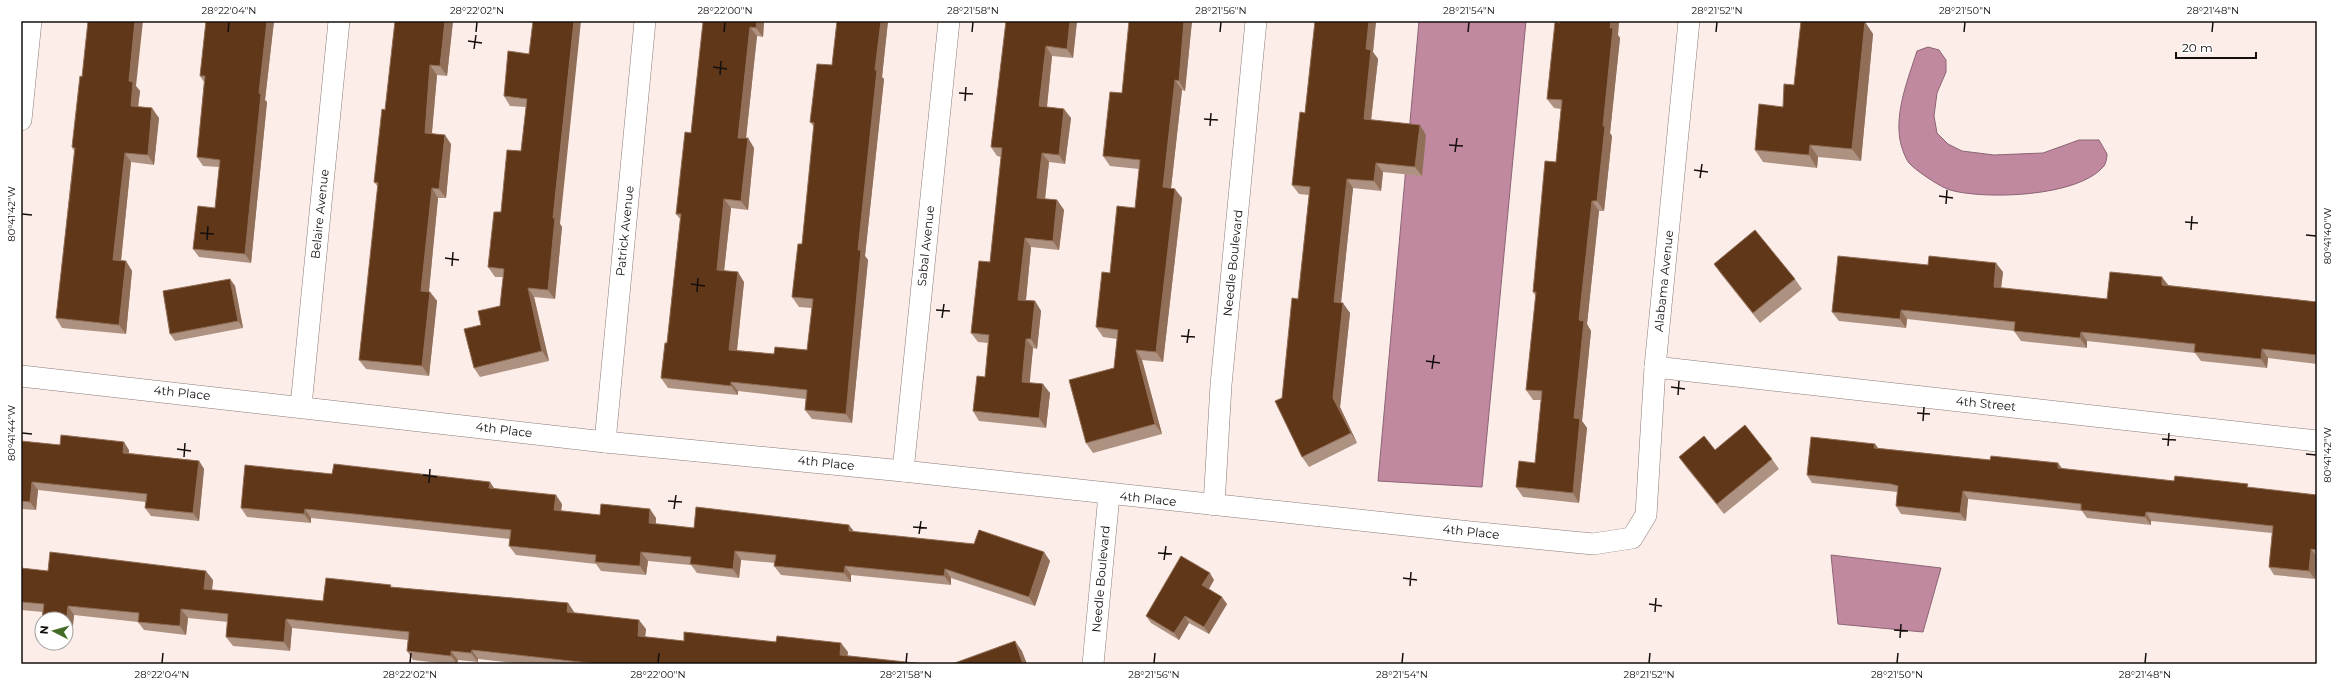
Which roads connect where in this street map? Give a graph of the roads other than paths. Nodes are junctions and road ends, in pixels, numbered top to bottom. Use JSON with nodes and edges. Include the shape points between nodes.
{"nodes":[{"id":1,"x":31,"y":21,"type":"edge"},
{"id":2,"x":339,"y":21,"type":"edge"},
{"id":3,"x":646,"y":21,"type":"edge"},
{"id":4,"x":949,"y":21,"type":"edge"},
{"id":5,"x":1256,"y":21,"type":"edge"},
{"id":6,"x":1689,"y":21,"type":"edge"},
{"id":7,"x":21,"y":120,"type":"edge"},
{"id":8,"x":1655,"y":367,"type":"junction"},
{"id":9,"x":21,"y":376,"type":"edge"},
{"id":10,"x":301,"y":406,"type":"junction"},
{"id":11,"x":2317,"y":441,"type":"edge"},
{"id":12,"x":605,"y":442,"type":"junction"},
{"id":13,"x":903,"y":471,"type":"junction"},
{"id":14,"x":1109,"y":495,"type":"junction"},
{"id":15,"x":1214,"y":505,"type":"junction"},
{"id":16,"x":1632,"y":538,"type":"joint"},
{"id":17,"x":1093,"y":664,"type":"edge"}],
"edges":[{"from":1,"to":7,"type":"street"},
{"from":2,"to":10,"type":"street","name":"Belaire Avenue"},
{"from":3,"to":12,"type":"street","name":"Patrick Avenue"},
{"from":4,"to":13,"type":"street","name":"Sabal Avenue"},
{"from":5,"to":15,"type":"street","name":"Needle Boulevard","via":[[1221,385]]},
{"from":6,"to":8,"type":"street","name":"Alabama Avenue"},
{"from":8,"to":11,"type":"street","name":"4th Street"},
{"from":8,"to":16,"type":"street","name":"Alabama Avenue","via":[[1646,515]]},
{"from":9,"to":10,"type":"street","name":"4th Place"},
{"from":10,"to":12,"type":"street","name":"4th Place"},
{"from":12,"to":13,"type":"street","name":"4th Place"},
{"from":13,"to":14,"type":"street","name":"4th Place"},
{"from":14,"to":15,"type":"street","name":"4th Place"},
{"from":14,"to":17,"type":"street","name":"Needle Boulevard"},
{"from":15,"to":16,"type":"street","name":"4th Place","via":[[1593,544]]}]}
